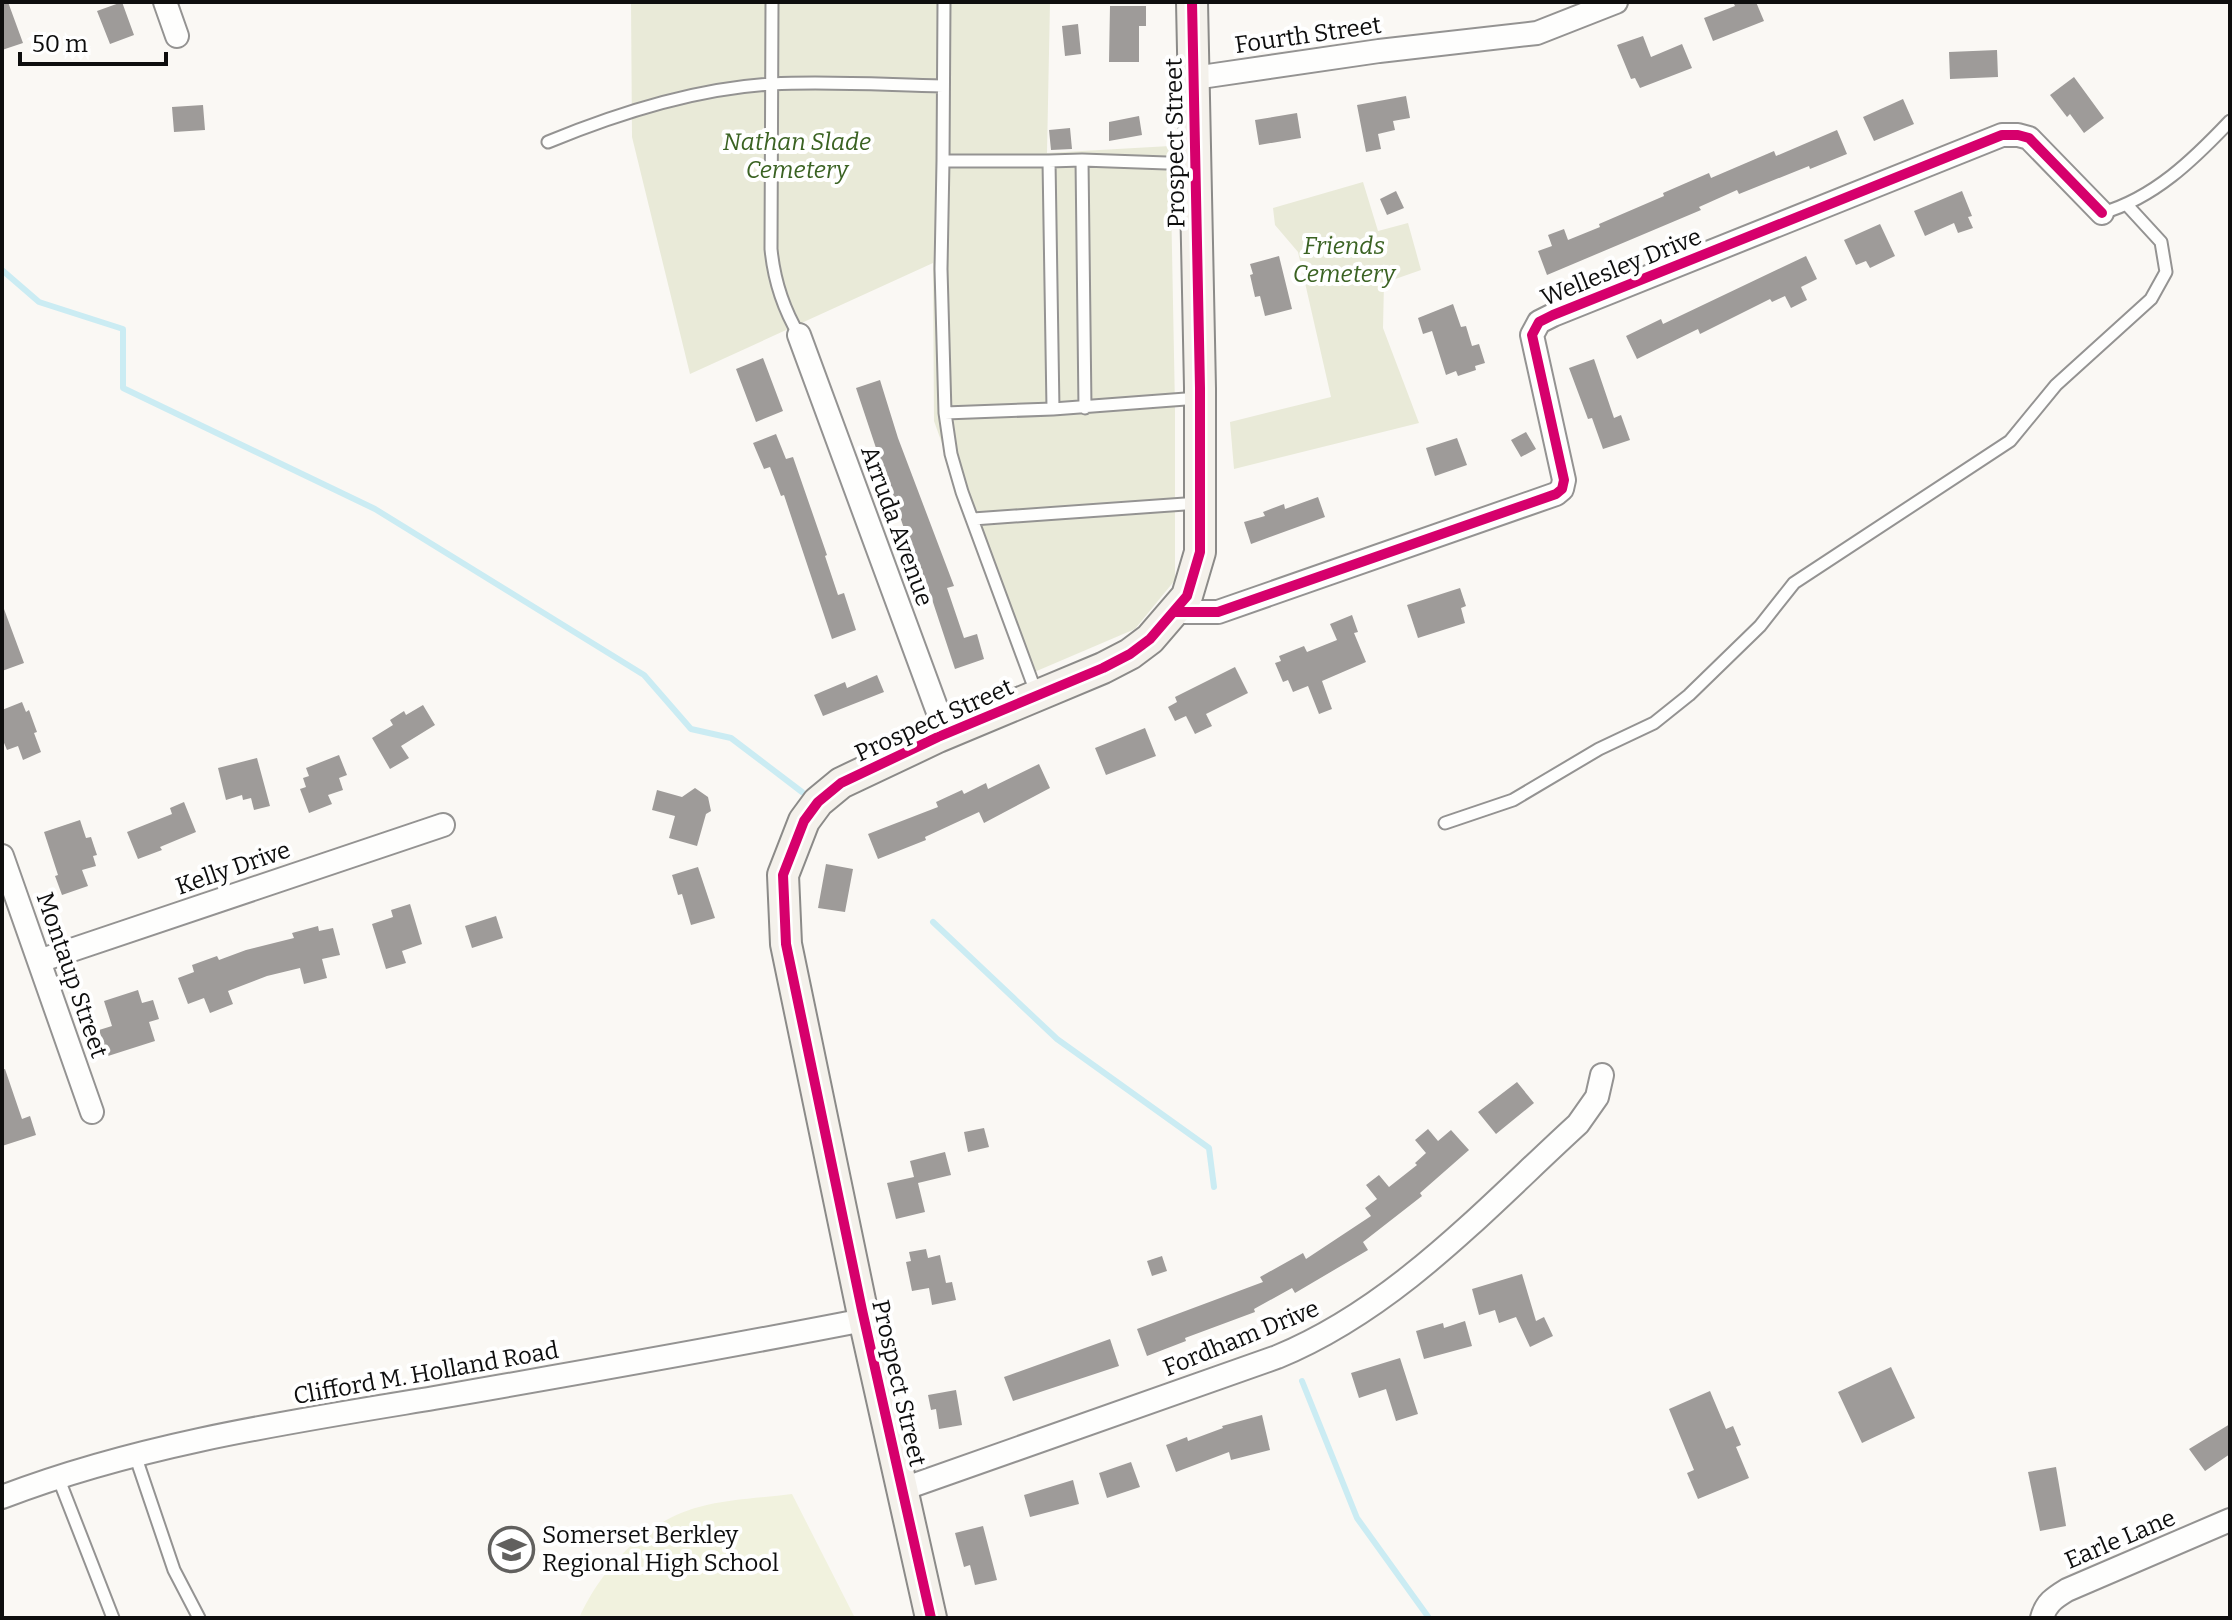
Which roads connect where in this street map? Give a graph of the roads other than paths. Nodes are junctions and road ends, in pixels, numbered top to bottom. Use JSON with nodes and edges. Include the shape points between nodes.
{"nodes":[{"id":1,"x":165,"y":2,"type":"edge"},
{"id":2,"x":772,"y":2,"type":"edge"},
{"id":3,"x":944,"y":2,"type":"edge"},
{"id":4,"x":1192,"y":2,"type":"edge"},
{"id":5,"x":1616,"y":2,"type":"edge"},
{"id":6,"x":177,"y":36,"type":"dead end"},
{"id":7,"x":1194,"y":78,"type":"junction"},
{"id":8,"x":772,"y":84,"type":"junction"},
{"id":9,"x":943,"y":86,"type":"junction"},
{"id":10,"x":2230,"y":121,"type":"edge"},
{"id":11,"x":548,"y":142,"type":"dead end"},
{"id":12,"x":1082,"y":160,"type":"junction"},
{"id":13,"x":943,"y":161,"type":"junction"},
{"id":14,"x":1049,"y":161,"type":"junction"},
{"id":15,"x":1196,"y":164,"type":"junction"},
{"id":16,"x":2127,"y":205,"type":"junction"},
{"id":17,"x":2102,"y":213,"type":"joint"},
{"id":18,"x":799,"y":335,"type":"joint"},
{"id":19,"x":1200,"y":398,"type":"junction"},
{"id":20,"x":1085,"y":408,"type":"junction"},
{"id":21,"x":1053,"y":409,"type":"junction"},
{"id":22,"x":945,"y":413,"type":"junction"},
{"id":23,"x":1200,"y":503,"type":"junction"},
{"id":24,"x":973,"y":519,"type":"junction"},
{"id":25,"x":1176,"y":612,"type":"junction"},
{"id":26,"x":1038,"y":696,"type":"junction"},
{"id":27,"x":946,"y":734,"type":"junction"},
{"id":28,"x":1445,"y":823,"type":"dead end"},
{"id":29,"x":443,"y":825,"type":"dead end"},
{"id":30,"x":2,"y":856,"type":"edge"},
{"id":31,"x":39,"y":961,"type":"junction"},
{"id":32,"x":1602,"y":1075,"type":"dead end"},
{"id":33,"x":92,"y":1112,"type":"dead end"},
{"id":34,"x":864,"y":1320,"type":"junction"},
{"id":35,"x":135,"y":1454,"type":"junction"},
{"id":36,"x":58,"y":1476,"type":"junction"},
{"id":37,"x":903,"y":1489,"type":"junction"},
{"id":38,"x":2,"y":1497,"type":"edge"},
{"id":39,"x":2230,"y":1520,"type":"edge"},
{"id":40,"x":113,"y":1618,"type":"edge"},
{"id":41,"x":199,"y":1618,"type":"edge"},
{"id":42,"x":931,"y":1618,"type":"edge"},
{"id":43,"x":2042,"y":1618,"type":"edge"}],
"edges":[{"from":1,"to":6,"type":"street"},
{"from":2,"to":8,"type":"lane"},
{"from":3,"to":9,"type":"lane"},
{"from":4,"to":7,"type":"street","name":"Prospect Street"},
{"from":5,"to":7,"type":"street","name":"Fourth Street","via":[[1537,33]]},
{"from":7,"to":15,"type":"street","name":"Prospect Street"},
{"from":8,"to":9,"type":"lane"},
{"from":8,"to":11,"type":"lane","via":[[690,98],[592,124]]},
{"from":8,"to":18,"type":"lane","via":[[773,273]]},
{"from":9,"to":13,"type":"lane"},
{"from":10,"to":16,"type":"lane","via":[[2188,165]]},
{"from":12,"to":14,"type":"lane"},
{"from":12,"to":15,"type":"lane"},
{"from":12,"to":20,"type":"lane"},
{"from":13,"to":14,"type":"lane"},
{"from":13,"to":22,"type":"lane"},
{"from":14,"to":21,"type":"lane"},
{"from":15,"to":19,"type":"street","name":"Prospect Street"},
{"from":16,"to":17,"type":"lane"},
{"from":16,"to":28,"type":"lane","via":[[2161,242],[2166,272],[2151,299],[2056,385],[2010,441],[1794,583],[1760,626],[1654,723],[1513,800]]},
{"from":17,"to":25,"type":"street","name":"Wellesley Drive","via":[[2029,138],[2002,135],[1553,315],[1539,322],[1532,335],[1564,480],[1556,494],[1218,612]]},
{"from":18,"to":27,"type":"street","name":"Arruda Avenue"},
{"from":19,"to":20,"type":"lane"},
{"from":19,"to":23,"type":"street","name":"Prospect Street"},
{"from":20,"to":21,"type":"lane"},
{"from":21,"to":22,"type":"lane"},
{"from":22,"to":24,"type":"lane","via":[[951,454]]},
{"from":23,"to":24,"type":"lane"},
{"from":23,"to":25,"type":"street","name":"Prospect Street","via":[[1199,560]]},
{"from":24,"to":26,"type":"lane"},
{"from":25,"to":26,"type":"street","name":"Prospect Street","via":[[1130,654]]},
{"from":26,"to":27,"type":"street","name":"Prospect Street"},
{"from":27,"to":34,"type":"street","name":"Prospect Street","via":[[841,783],[818,802],[804,821],[783,875],[786,944]]},
{"from":29,"to":31,"type":"street","name":"Kelly Drive"},
{"from":30,"to":31,"type":"street","name":"Montaup Street"},
{"from":31,"to":33,"type":"street","name":"Montaup Street"},
{"from":32,"to":37,"type":"street","name":"Fordham Drive","via":[[1597,1097],[1578,1124],[1425,1264],[1337,1328],[1277,1357]]},
{"from":34,"to":35,"type":"street","name":"Clifford M. Holland Road"},
{"from":34,"to":37,"type":"street","name":"Prospect Street"},
{"from":35,"to":36,"type":"street","name":"Clifford M. Holland Road"},
{"from":35,"to":41,"type":"lane","via":[[174,1570]]},
{"from":36,"to":38,"type":"street","name":"Clifford M. Holland Road"},
{"from":36,"to":40,"type":"lane"},
{"from":37,"to":42,"type":"street","name":"Prospect Street"},
{"from":39,"to":43,"type":"street","name":"Earle Lane","via":[[2067,1590],[2045,1607]]}]}
